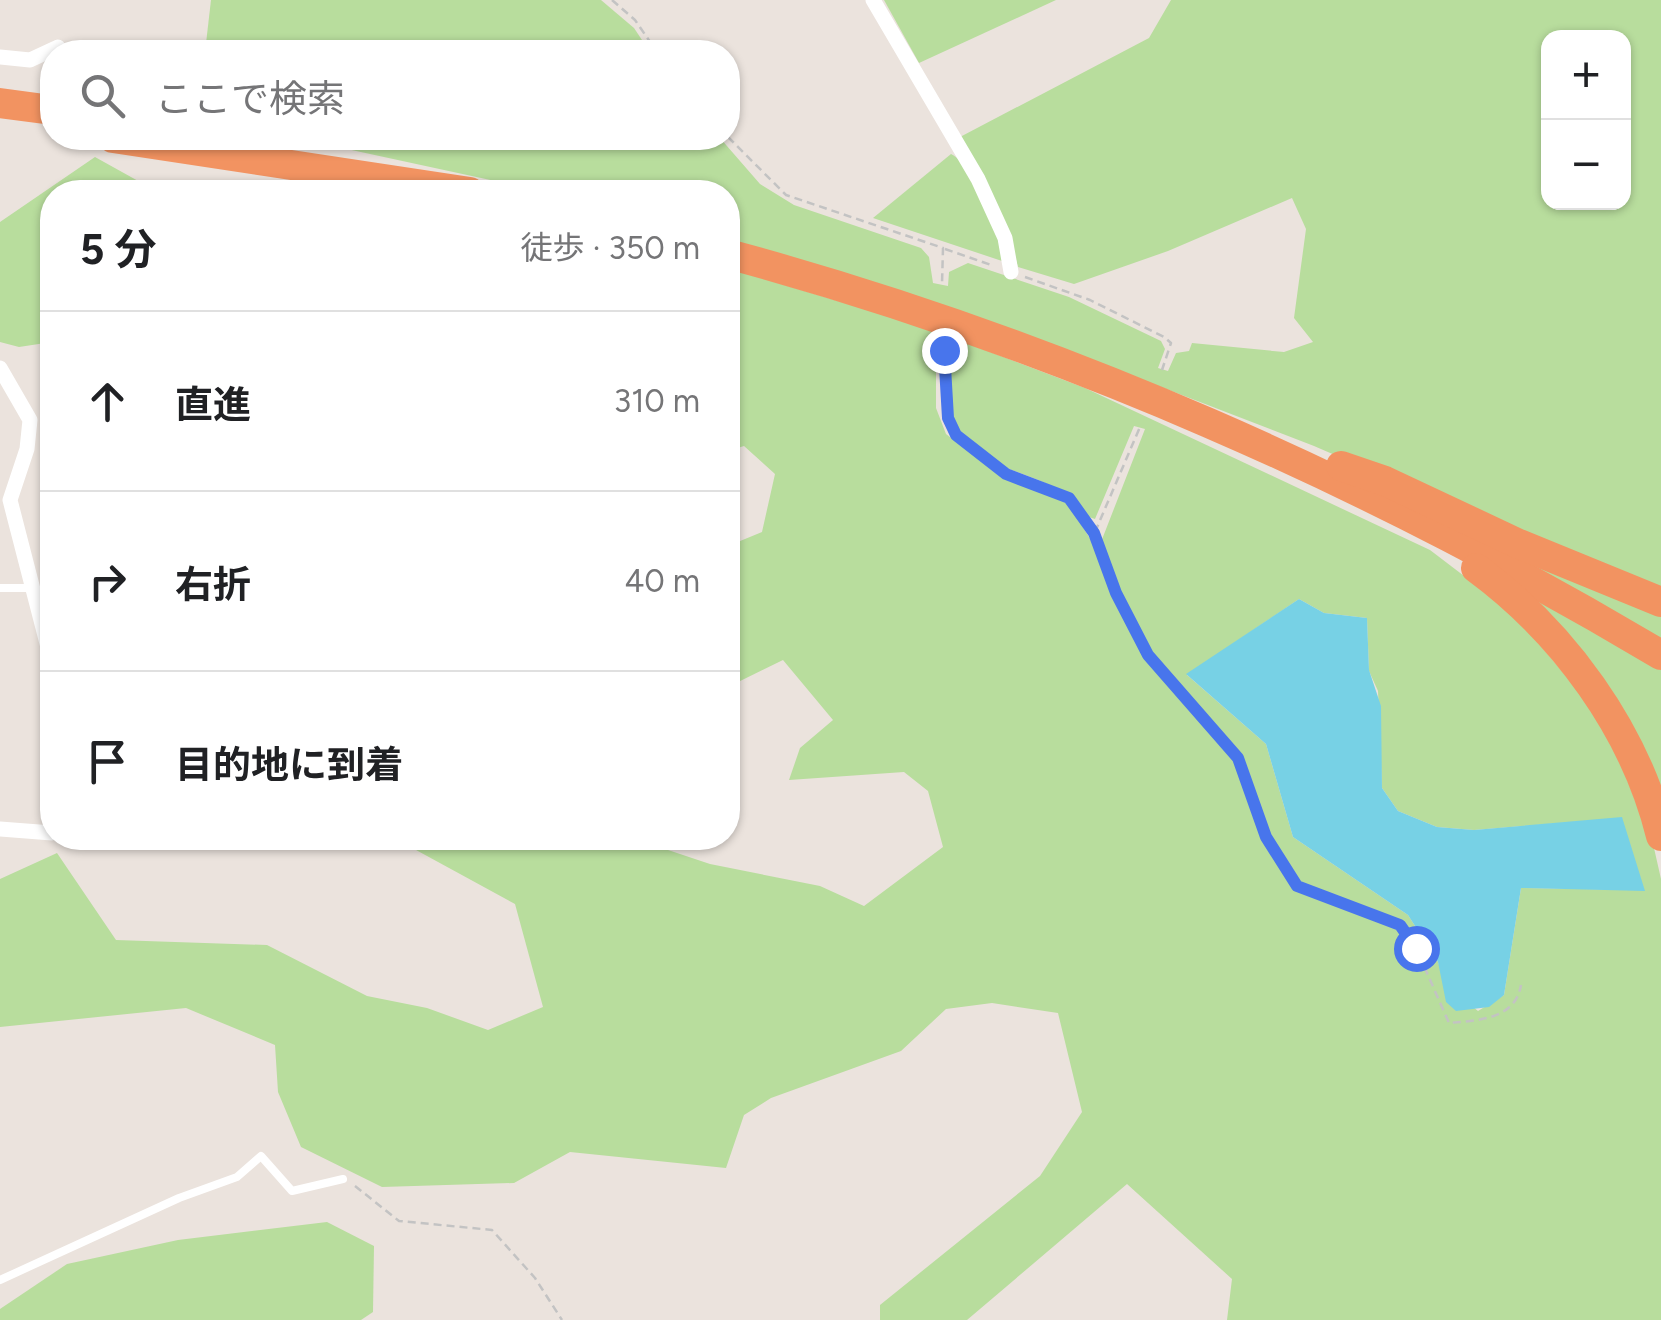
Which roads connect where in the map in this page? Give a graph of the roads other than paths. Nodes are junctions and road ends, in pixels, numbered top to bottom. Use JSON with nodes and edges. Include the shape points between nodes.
{"nodes":[{"id":1,"x":874,"y":0,"type":"edge"},
{"id":2,"x":40,"y":55,"type":"edge"},
{"id":3,"x":0,"y":58,"type":"edge"},
{"id":4,"x":0,"y":104,"type":"edge"},
{"id":5,"x":40,"y":109,"type":"edge"},
{"id":6,"x":0,"y":124,"type":"edge"},
{"id":7,"x":40,"y":129,"type":"edge"},
{"id":8,"x":193,"y":150,"type":"edge"},
{"id":9,"x":291,"y":150,"type":"edge"},
{"id":10,"x":393,"y":180,"type":"edge"},
{"id":11,"x":421,"y":180,"type":"edge"},
{"id":12,"x":740,"y":258,"type":"edge"},
{"id":13,"x":1011,"y":272,"type":"road end"},
{"id":14,"x":0,"y":368,"type":"edge"},
{"id":15,"x":1167,"y":408,"type":"junction"},
{"id":16,"x":1366,"y":496,"type":"junction"},
{"id":17,"x":0,"y":588,"type":"edge"},
{"id":18,"x":32,"y":588,"type":"junction"},
{"id":19,"x":1661,"y":602,"type":"edge"},
{"id":20,"x":40,"y":618,"type":"edge"},
{"id":21,"x":1661,"y":656,"type":"edge"},
{"id":22,"x":0,"y":828,"type":"edge"},
{"id":23,"x":40,"y":832,"type":"edge"},
{"id":24,"x":1661,"y":836,"type":"edge"},
{"id":25,"x":344,"y":1179,"type":"road end"},
{"id":26,"x":0,"y":1280,"type":"edge"}],
"edges":[{"from":1,"to":13,"type":"street","via":[[978,179],[1005,238]]},
{"from":2,"to":3,"type":"street"},
{"from":4,"to":5,"type":"highway"},
{"from":6,"to":7,"type":"highway"},
{"from":8,"to":10,"type":"highway"},
{"from":9,"to":11,"type":"highway"},
{"from":12,"to":15,"type":"highway","via":[[1000,338]]},
{"from":14,"to":18,"type":"street","via":[[30,420],[10,500]]},
{"from":15,"to":16,"type":"highway"},
{"from":15,"to":19,"type":"highway","via":[[1386,481]]},
{"from":16,"to":21,"type":"highway"},
{"from":16,"to":24,"type":"highway","via":[[1506,590],[1562,648],[1610,714],[1640,771]]},
{"from":17,"to":18,"type":"lane"},
{"from":18,"to":20,"type":"street"},
{"from":22,"to":23,"type":"street"},
{"from":25,"to":26,"type":"lane","via":[[292,1191],[261,1156],[237,1177]]}]}
